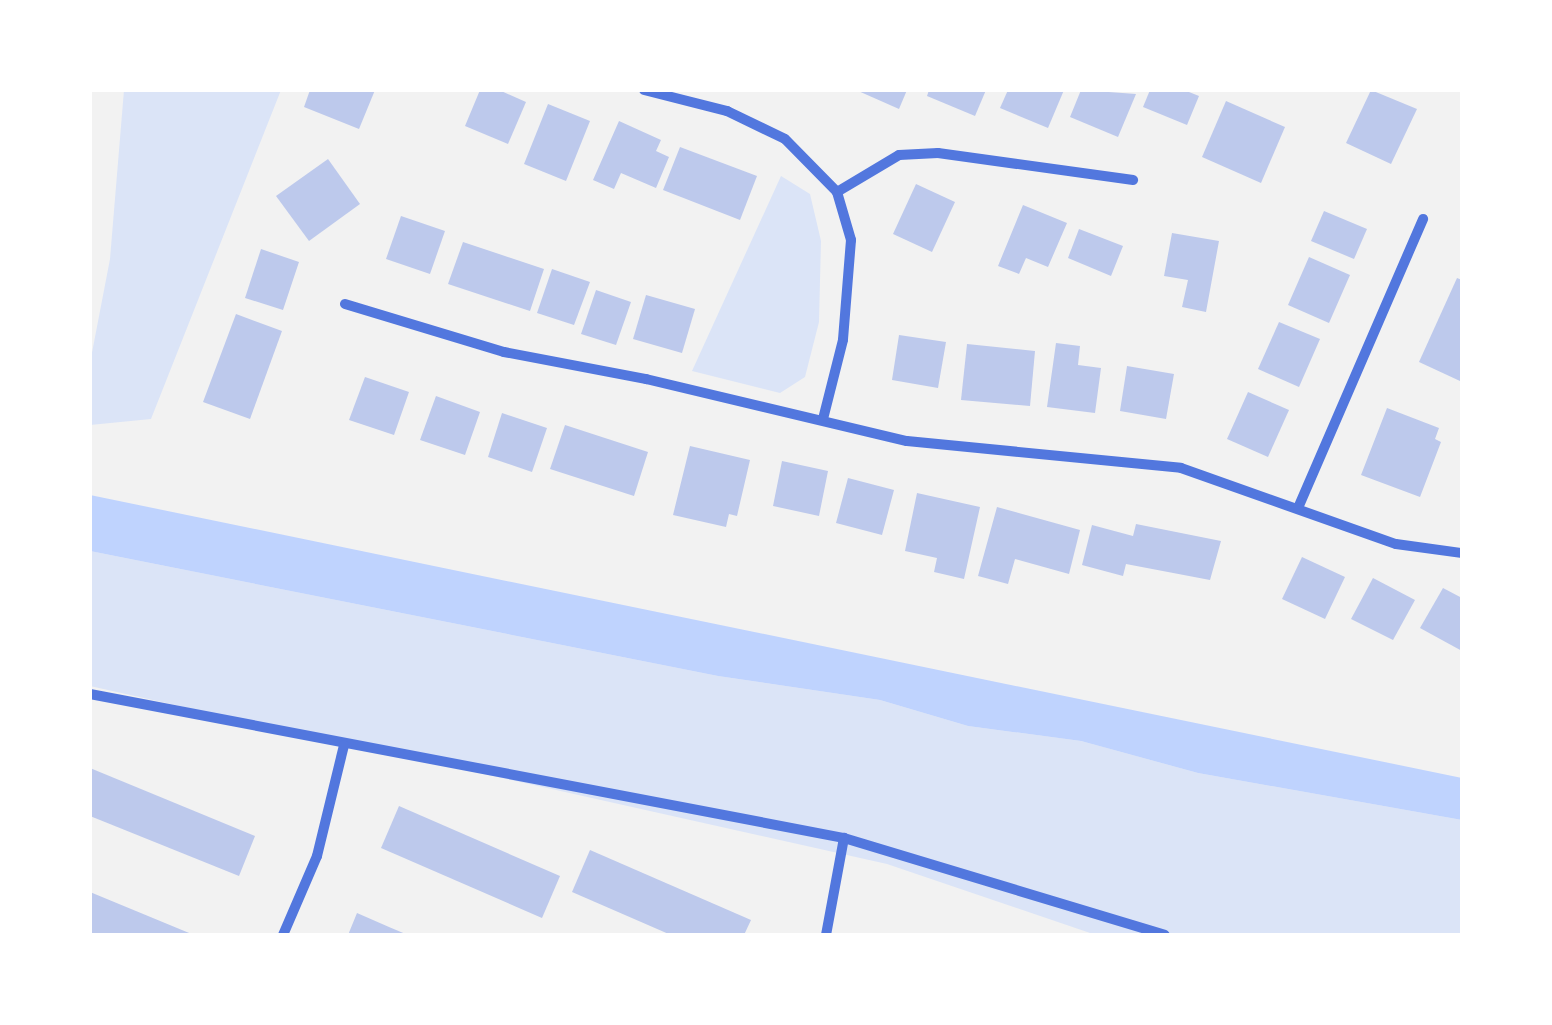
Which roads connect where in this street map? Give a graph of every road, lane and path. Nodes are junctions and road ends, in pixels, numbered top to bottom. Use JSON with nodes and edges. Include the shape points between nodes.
{"nodes":[{"id":1,"x":644,"y":90,"type":"edge"},
{"id":2,"x":1132,"y":180,"type":"dead end"},
{"id":3,"x":837,"y":192,"type":"junction"},
{"id":4,"x":1423,"y":218,"type":"dead end"},
{"id":5,"x":345,"y":304,"type":"dead end"},
{"id":6,"x":822,"y":420,"type":"junction"},
{"id":7,"x":1298,"y":508,"type":"junction"},
{"id":8,"x":1462,"y":553,"type":"edge"},
{"id":9,"x":90,"y":694,"type":"edge"},
{"id":10,"x":344,"y":744,"type":"junction"},
{"id":11,"x":844,"y":838,"type":"junction"},
{"id":12,"x":283,"y":935,"type":"edge"},
{"id":13,"x":826,"y":935,"type":"edge"},
{"id":14,"x":1165,"y":935,"type":"edge"}],
"edges":[{"from":1,"to":3,"type":"street","via":[[726,112],[785,139]]},
{"from":2,"to":3,"type":"street","via":[[938,152],[899,155]]},
{"from":3,"to":6,"type":"street","via":[[851,240],[843,340]]},
{"from":4,"to":7,"type":"street"},
{"from":5,"to":6,"type":"street","via":[[504,352]]},
{"from":6,"to":7,"type":"street","via":[[907,441],[1181,468]]},
{"from":7,"to":8,"type":"street","via":[[1396,544]]},
{"from":9,"to":10,"type":"street"},
{"from":10,"to":11,"type":"street"},
{"from":10,"to":12,"type":"street","via":[[318,856]]},
{"from":11,"to":13,"type":"street"},
{"from":11,"to":14,"type":"street"}]}
